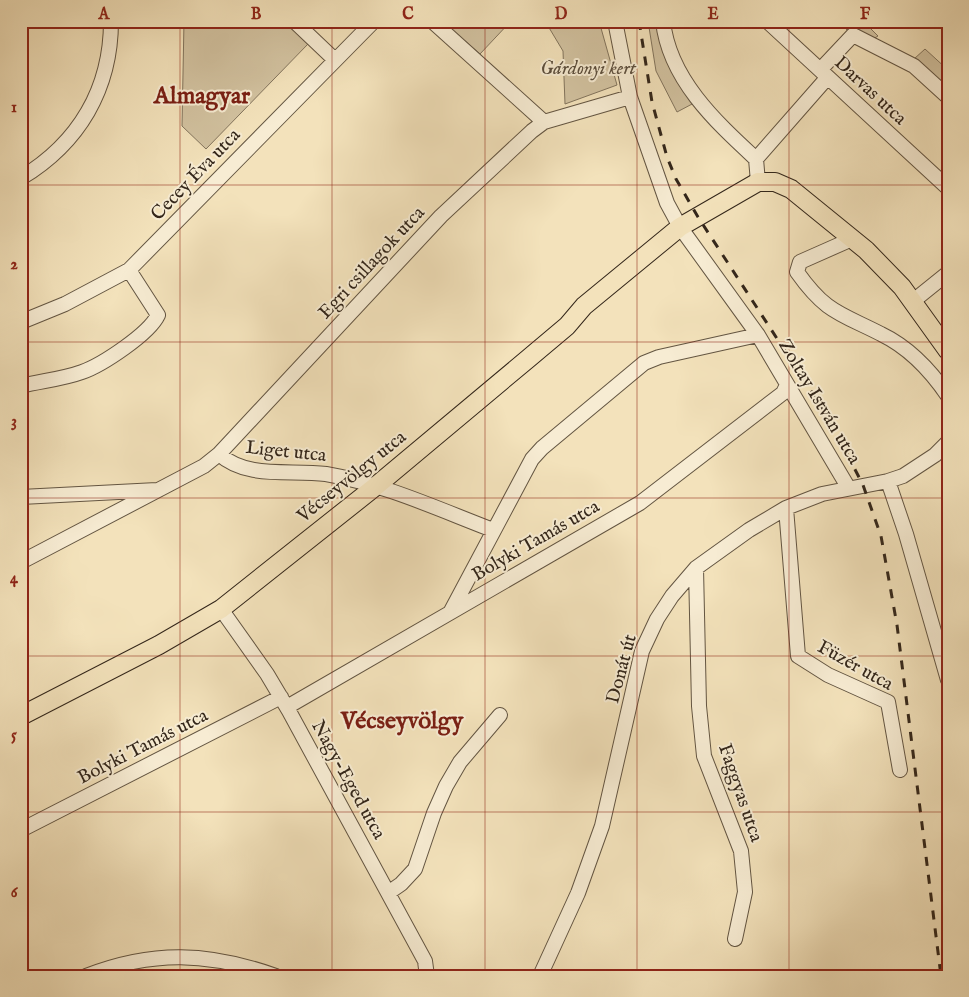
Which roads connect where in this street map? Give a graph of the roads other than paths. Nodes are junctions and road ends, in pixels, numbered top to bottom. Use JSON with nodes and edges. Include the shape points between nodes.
{"nodes":[{"id":1,"x":112,"y":21,"type":"edge"},
{"id":2,"x":294,"y":21,"type":"edge"},
{"id":3,"x":374,"y":21,"type":"edge"},
{"id":4,"x":432,"y":21,"type":"edge"},
{"id":5,"x":615,"y":21,"type":"edge"},
{"id":6,"x":663,"y":21,"type":"edge"},
{"id":7,"x":767,"y":21,"type":"edge"},
{"id":8,"x":335,"y":60,"type":"junction"},
{"id":9,"x":823,"y":74,"type":"junction"},
{"id":10,"x":630,"y":96,"type":"junction"},
{"id":11,"x":948,"y":97,"type":"edge"},
{"id":12,"x":544,"y":122,"type":"junction"},
{"id":13,"x":756,"y":159,"type":"junction"},
{"id":14,"x":21,"y":178,"type":"edge"},
{"id":15,"x":758,"y":182,"type":"junction"},
{"id":16,"x":946,"y":182,"type":"edge"},
{"id":17,"x":680,"y":227,"type":"junction"},
{"id":18,"x":852,"y":239,"type":"junction"},
{"id":19,"x":129,"y":270,"type":"junction"},
{"id":20,"x":948,"y":273,"type":"edge"},
{"id":21,"x":912,"y":302,"type":"junction"},
{"id":22,"x":21,"y":322,"type":"edge"},
{"id":23,"x":758,"y":335,"type":"junction"},
{"id":24,"x":948,"y":351,"type":"edge"},
{"id":25,"x":786,"y":385,"type":"junction"},
{"id":26,"x":21,"y":386,"type":"edge"},
{"id":27,"x":948,"y":396,"type":"edge"},
{"id":28,"x":948,"y":442,"type":"edge"},
{"id":29,"x":219,"y":454,"type":"junction"},
{"id":30,"x":888,"y":482,"type":"junction"},
{"id":31,"x":376,"y":486,"type":"junction"},
{"id":32,"x":848,"y":487,"type":"junction"},
{"id":33,"x":162,"y":490,"type":"junction"},
{"id":34,"x":21,"y":497,"type":"edge"},
{"id":35,"x":786,"y":508,"type":"junction"},
{"id":36,"x":493,"y":530,"type":"junction"},
{"id":37,"x":21,"y":562,"type":"edge"},
{"id":38,"x":696,"y":568,"type":"junction"},
{"id":39,"x":221,"y":609,"type":"junction"},
{"id":40,"x":451,"y":611,"type":"junction"},
{"id":41,"x":948,"y":680,"type":"edge"},
{"id":42,"x":284,"y":702,"type":"junction"},
{"id":43,"x":500,"y":715,"type":"dead end"},
{"id":44,"x":21,"y":716,"type":"edge"},
{"id":45,"x":900,"y":770,"type":"dead end"},
{"id":46,"x":21,"y":830,"type":"edge"},
{"id":47,"x":388,"y":893,"type":"junction"},
{"id":48,"x":735,"y":939,"type":"dead end"},
{"id":49,"x":86,"y":976,"type":"edge"},
{"id":50,"x":276,"y":976,"type":"edge"},
{"id":51,"x":427,"y":976,"type":"edge"},
{"id":52,"x":540,"y":976,"type":"edge"}],
"edges":[{"from":1,"to":14,"type":"street","via":[[104,80],[82,125],[50,157]]},
{"from":2,"to":8,"type":"street"},
{"from":3,"to":8,"type":"street","name":"Cecey Éva utca"},
{"from":4,"to":12,"type":"street"},
{"from":5,"to":10,"type":"street"},
{"from":6,"to":13,"type":"street","via":[[668,47],[680,73],[725,131]]},
{"from":7,"to":9,"type":"street","name":"Darvas utca"},
{"from":8,"to":19,"type":"street","name":"Cecey Éva utca"},
{"from":9,"to":11,"type":"street","via":[[853,35],[914,66]]},
{"from":9,"to":13,"type":"street"},
{"from":9,"to":16,"type":"street","name":"Darvas utca"},
{"from":10,"to":12,"type":"street","name":"Egri csillagok utca"},
{"from":10,"to":17,"type":"street","via":[[667,203]]},
{"from":12,"to":29,"type":"street","name":"Egri csillagok utca","via":[[441,216]]},
{"from":13,"to":15,"type":"street"},
{"from":15,"to":17,"type":"main road","name":"Vécseyvölgy utca"},
{"from":15,"to":18,"type":"main road","via":[[775,182],[791,189]]},
{"from":17,"to":23,"type":"street"},
{"from":17,"to":31,"type":"main road","name":"Vécseyvölgy utca"},
{"from":18,"to":21,"type":"main road","via":[[888,271]]},
{"from":18,"to":27,"type":"street","via":[[800,262],[797,272],[822,303],[900,346],[928,370]]},
{"from":19,"to":22,"type":"street","name":"Cecey Éva utca","via":[[65,304]]},
{"from":19,"to":26,"type":"street","via":[[158,315],[153,324],[110,357],[82,372]]},
{"from":20,"to":21,"type":"street"},
{"from":21,"to":24,"type":"main road"},
{"from":23,"to":25,"type":"street","name":"Zoltay István utca"},
{"from":23,"to":36,"type":"street","via":[[644,363],[532,459]]},
{"from":25,"to":32,"type":"street","name":"Zoltay István utca"},
{"from":25,"to":40,"type":"street","name":"Bolyki Tamás utca","via":[[783,393],[640,503]]},
{"from":28,"to":30,"type":"street","name":"Donát út","via":[[918,468]]},
{"from":29,"to":31,"type":"street","name":"Liget utca","via":[[246,470],[324,474]]},
{"from":29,"to":33,"type":"street","name":"Egri csillagok utca"},
{"from":30,"to":32,"type":"street","name":"Donát út"},
{"from":30,"to":41,"type":"street"},
{"from":31,"to":36,"type":"street","name":"Liget utca"},
{"from":31,"to":39,"type":"main road","name":"Vécseyvölgy utca"},
{"from":32,"to":35,"type":"street","name":"Donát út"},
{"from":33,"to":34,"type":"street","name":"Egri csillagok utca"},
{"from":33,"to":37,"type":"street","name":"Egri csillagok utca"},
{"from":35,"to":38,"type":"street","name":"Donát út"},
{"from":35,"to":45,"type":"street","name":"Füzér utca","via":[[798,656],[828,675],[888,702]]},
{"from":36,"to":40,"type":"street"},
{"from":38,"to":48,"type":"street","name":"Faggyas utca","via":[[699,706],[704,756],[741,851],[743,868],[745,892]]},
{"from":38,"to":52,"type":"street","name":"Donát út","via":[[657,619],[642,651],[602,826],[578,893]]},
{"from":39,"to":42,"type":"street","name":"Nagy-Eged utca"},
{"from":39,"to":44,"type":"main road","name":"Vécseyvölgy utca"},
{"from":40,"to":42,"type":"street","name":"Bolyki Tamás utca"},
{"from":42,"to":46,"type":"street","name":"Bolyki Tamás utca"},
{"from":42,"to":47,"type":"street","name":"Nagy-Eged utca"},
{"from":43,"to":47,"type":"street","via":[[460,762],[446,786],[415,869]]},
{"from":47,"to":51,"type":"street","name":"Nagy-Eged utca","via":[[425,961]]},
{"from":49,"to":50,"type":"street","via":[[115,966],[177,956],[220,959]]}]}
